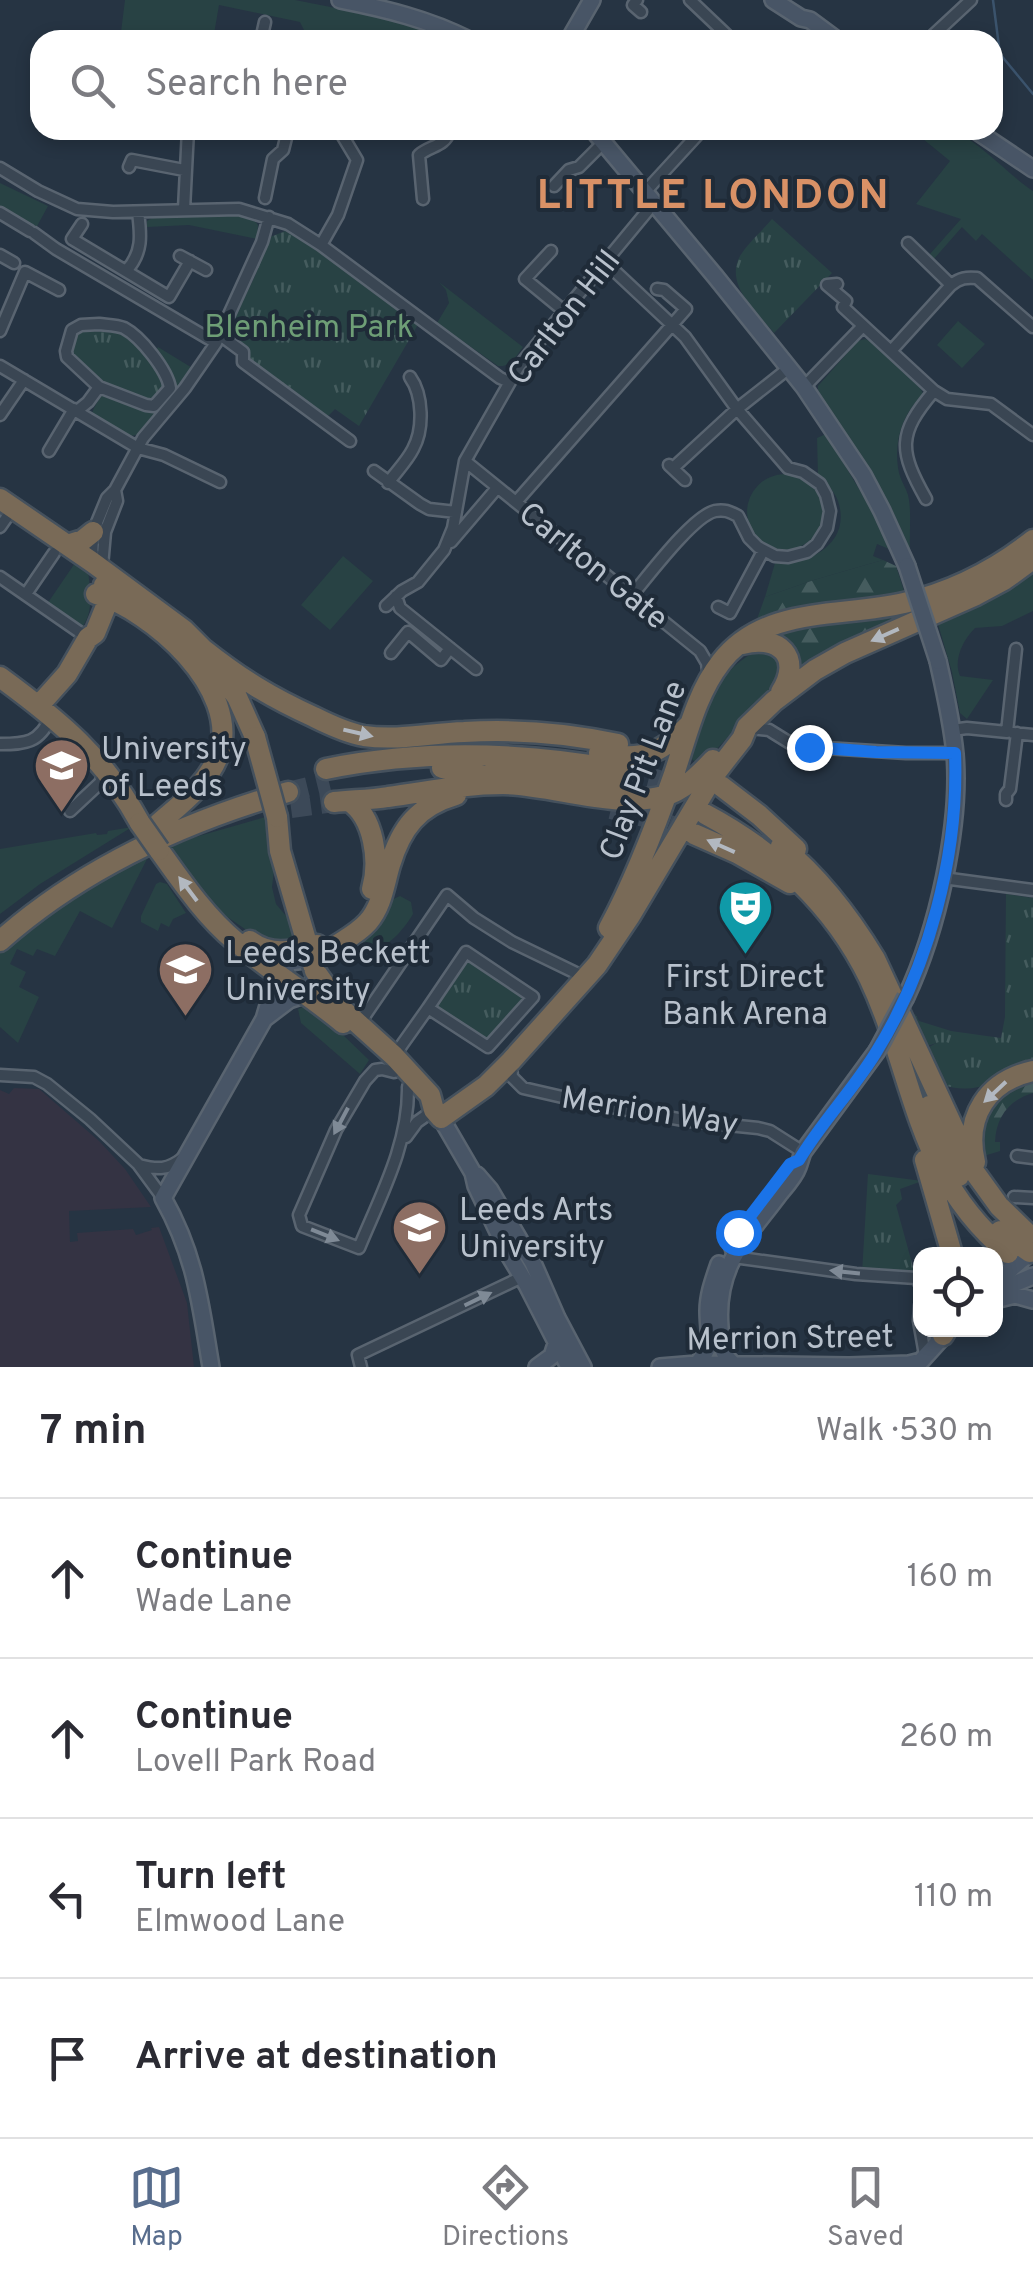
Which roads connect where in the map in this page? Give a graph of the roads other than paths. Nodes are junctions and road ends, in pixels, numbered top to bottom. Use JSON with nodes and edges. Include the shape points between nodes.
{"nodes":[{"id":1,"x":340,"y":0,"type":"edge"},
{"id":2,"x":592,"y":0,"type":"edge"},
{"id":3,"x":690,"y":0,"type":"edge"},
{"id":4,"x":773,"y":0,"type":"edge"},
{"id":5,"x":784,"y":0,"type":"edge"},
{"id":6,"x":365,"y":2,"type":"edge"},
{"id":7,"x":964,"y":2,"type":"edge"},
{"id":8,"x":810,"y":20,"type":"junction"},
{"id":9,"x":265,"y":22,"type":"dead end"},
{"id":10,"x":263,"y":30,"type":"edge"},
{"id":11,"x":447,"y":30,"type":"edge"},
{"id":12,"x":574,"y":30,"type":"edge"},
{"id":13,"x":722,"y":30,"type":"edge"},
{"id":14,"x":823,"y":30,"type":"edge"},
{"id":15,"x":937,"y":30,"type":"edge"},
{"id":16,"x":187,"y":140,"type":"edge"},
{"id":17,"x":286,"y":140,"type":"edge"},
{"id":18,"x":345,"y":140,"type":"edge"},
{"id":19,"x":446,"y":140,"type":"edge"},
{"id":20,"x":595,"y":140,"type":"edge"},
{"id":21,"x":601,"y":140,"type":"edge"},
{"id":22,"x":694,"y":140,"type":"edge"},
{"id":23,"x":990,"y":140,"type":"edge"},
{"id":24,"x":129,"y":167,"type":"dead end"},
{"id":25,"x":0,"y":168,"type":"edge"},
{"id":26,"x":1033,"y":169,"type":"edge"},
{"id":27,"x":184,"y":170,"type":"junction"},
{"id":28,"x":554,"y":186,"type":"dead end"},
{"id":29,"x":266,"y":198,"type":"dead end"},
{"id":30,"x":650,"y":198,"type":"junction"},
{"id":31,"x":423,"y":199,"type":"dead end"},
{"id":32,"x":184,"y":209,"type":"junction"},
{"id":33,"x":138,"y":212,"type":"junction"},
{"id":34,"x":0,"y":213,"type":"edge"},
{"id":35,"x":269,"y":217,"type":"junction"},
{"id":36,"x":82,"y":224,"type":"dead end"},
{"id":37,"x":908,"y":243,"type":"dead end"},
{"id":38,"x":321,"y":244,"type":"junction"},
{"id":39,"x":551,"y":251,"type":"dead end"},
{"id":40,"x":0,"y":255,"type":"edge"},
{"id":41,"x":604,"y":262,"type":"junction"},
{"id":42,"x":14,"y":263,"type":"dead end"},
{"id":43,"x":206,"y":270,"type":"dead end"},
{"id":44,"x":126,"y":271,"type":"junction"},
{"id":45,"x":837,"y":284,"type":"dead end"},
{"id":46,"x":951,"y":285,"type":"junction"},
{"id":47,"x":656,"y":289,"type":"dead end"},
{"id":48,"x":58,"y":290,"type":"dead end"},
{"id":49,"x":564,"y":312,"type":"junction"},
{"id":50,"x":673,"y":326,"type":"junction"},
{"id":51,"x":863,"y":326,"type":"junction"},
{"id":52,"x":1033,"y":327,"type":"edge"},
{"id":53,"x":0,"y":331,"type":"edge"},
{"id":54,"x":218,"y":339,"type":"junction"},
{"id":55,"x":890,"y":351,"type":"junction"},
{"id":56,"x":0,"y":366,"type":"edge"},
{"id":57,"x":789,"y":368,"type":"junction"},
{"id":58,"x":410,"y":376,"type":"dead end"},
{"id":59,"x":24,"y":380,"type":"junction"},
{"id":60,"x":509,"y":382,"type":"junction"},
{"id":61,"x":99,"y":387,"type":"junction"},
{"id":62,"x":804,"y":387,"type":"junction"},
{"id":63,"x":934,"y":391,"type":"junction"},
{"id":64,"x":76,"y":410,"type":"junction"},
{"id":65,"x":738,"y":410,"type":"junction"},
{"id":66,"x":0,"y":415,"type":"edge"},
{"id":67,"x":1033,"y":435,"type":"edge"},
{"id":68,"x":350,"y":441,"type":"dead end"},
{"id":69,"x":138,"y":448,"type":"junction"},
{"id":70,"x":50,"y":451,"type":"dead end"},
{"id":71,"x":465,"y":462,"type":"junction"},
{"id":72,"x":374,"y":471,"type":"dead end"},
{"id":73,"x":686,"y":480,"type":"dead end"},
{"id":74,"x":220,"y":482,"type":"dead end"},
{"id":75,"x":388,"y":482,"type":"junction"},
{"id":76,"x":497,"y":488,"type":"junction"},
{"id":77,"x":116,"y":490,"type":"junction"},
{"id":78,"x":926,"y":499,"type":"dead end"},
{"id":79,"x":516,"y":502,"type":"junction"},
{"id":80,"x":4,"y":508,"type":"edge"},
{"id":81,"x":456,"y":512,"type":"junction"},
{"id":82,"x":0,"y":527,"type":"edge"},
{"id":83,"x":93,"y":532,"type":"joint"},
{"id":84,"x":1033,"y":540,"type":"edge"},
{"id":85,"x":444,"y":550,"type":"junction"},
{"id":86,"x":763,"y":551,"type":"junction"},
{"id":87,"x":80,"y":557,"type":"junction"},
{"id":88,"x":1033,"y":559,"type":"edge"},
{"id":89,"x":0,"y":577,"type":"edge"},
{"id":90,"x":26,"y":594,"type":"junction"},
{"id":91,"x":632,"y":595,"type":"junction"},
{"id":92,"x":396,"y":596,"type":"junction"},
{"id":93,"x":100,"y":604,"type":"junction"},
{"id":94,"x":386,"y":606,"type":"dead end"},
{"id":95,"x":718,"y":607,"type":"dead end"},
{"id":96,"x":88,"y":638,"type":"junction"},
{"id":97,"x":735,"y":646,"type":"junction"},
{"id":98,"x":450,"y":648,"type":"junction"},
{"id":99,"x":1016,"y":648,"type":"dead end"},
{"id":100,"x":203,"y":649,"type":"junction"},
{"id":101,"x":391,"y":653,"type":"dead end"},
{"id":102,"x":476,"y":668,"type":"dead end"},
{"id":103,"x":0,"y":677,"type":"edge"},
{"id":104,"x":709,"y":679,"type":"junction"},
{"id":105,"x":775,"y":700,"type":"junction"},
{"id":106,"x":228,"y":702,"type":"junction"},
{"id":107,"x":45,"y":708,"type":"junction"},
{"id":108,"x":691,"y":723,"type":"junction"},
{"id":109,"x":746,"y":727,"type":"junction"},
{"id":110,"x":768,"y":730,"type":"junction"},
{"id":111,"x":952,"y":730,"type":"junction"},
{"id":112,"x":1012,"y":733,"type":"junction"},
{"id":113,"x":1033,"y":735,"type":"edge"},
{"id":114,"x":0,"y":744,"type":"edge"},
{"id":115,"x":618,"y":744,"type":"tunnel mouth"},
{"id":116,"x":955,"y":753,"type":"junction"},
{"id":117,"x":419,"y":756,"type":"junction"},
{"id":118,"x":106,"y":769,"type":"junction"},
{"id":119,"x":334,"y":788,"type":"junction"},
{"id":120,"x":642,"y":793,"type":"junction"},
{"id":121,"x":1006,"y":800,"type":"dead end"},
{"id":122,"x":612,"y":809,"type":"tunnel mouth"},
{"id":123,"x":70,"y":810,"type":"dead end"},
{"id":124,"x":155,"y":834,"type":"junction"},
{"id":125,"x":694,"y":834,"type":"tunnel mouth"},
{"id":126,"x":943,"y":878,"type":"junction"},
{"id":127,"x":814,"y":887,"type":"junction"},
{"id":128,"x":379,"y":888,"type":"junction"},
{"id":129,"x":1033,"y":890,"type":"edge"},
{"id":130,"x":297,"y":914,"type":"junction"},
{"id":131,"x":214,"y":920,"type":"junction"},
{"id":132,"x":0,"y":923,"type":"edge"},
{"id":133,"x":0,"y":941,"type":"edge"},
{"id":134,"x":312,"y":961,"type":"junction"},
{"id":135,"x":576,"y":973,"type":"junction"},
{"id":136,"x":279,"y":976,"type":"junction"},
{"id":137,"x":307,"y":994,"type":"junction"},
{"id":138,"x":428,"y":1008,"type":"junction"},
{"id":139,"x":264,"y":1019,"type":"junction"},
{"id":140,"x":358,"y":1025,"type":"junction"},
{"id":141,"x":909,"y":1032,"type":"junction"},
{"id":142,"x":511,"y":1061,"type":"junction"},
{"id":143,"x":394,"y":1070,"type":"junction"},
{"id":144,"x":1033,"y":1071,"type":"edge"},
{"id":145,"x":4,"y":1075,"type":"edge"},
{"id":146,"x":915,"y":1112,"type":"junction"},
{"id":147,"x":438,"y":1114,"type":"junction"},
{"id":148,"x":400,"y":1146,"type":"junction"},
{"id":149,"x":190,"y":1152,"type":"junction"},
{"id":150,"x":801,"y":1156,"type":"junction"},
{"id":151,"x":1017,"y":1156,"type":"dead end"},
{"id":152,"x":1033,"y":1158,"type":"edge"},
{"id":153,"x":138,"y":1164,"type":"junction"},
{"id":154,"x":474,"y":1173,"type":"junction"},
{"id":155,"x":981,"y":1182,"type":"junction"},
{"id":156,"x":1014,"y":1197,"type":"dead end"},
{"id":157,"x":163,"y":1198,"type":"junction"},
{"id":158,"x":1033,"y":1198,"type":"edge"},
{"id":159,"x":950,"y":1247,"type":"edge"},
{"id":160,"x":1031,"y":1247,"type":"edge"},
{"id":161,"x":731,"y":1250,"type":"junction"},
{"id":162,"x":1008,"y":1253,"type":"dead end"},
{"id":163,"x":1003,"y":1275,"type":"edge"},
{"id":164,"x":1033,"y":1276,"type":"edge"},
{"id":165,"x":522,"y":1277,"type":"junction"},
{"id":166,"x":913,"y":1280,"type":"edge"},
{"id":167,"x":1003,"y":1292,"type":"edge"},
{"id":168,"x":1003,"y":1296,"type":"edge"},
{"id":169,"x":1033,"y":1300,"type":"edge"},
{"id":170,"x":941,"y":1337,"type":"edge"},
{"id":171,"x":556,"y":1344,"type":"junction"},
{"id":172,"x":922,"y":1361,"type":"edge"},
{"id":173,"x":697,"y":1364,"type":"junction"},
{"id":174,"x":732,"y":1364,"type":"junction"},
{"id":175,"x":211,"y":1367,"type":"edge"},
{"id":176,"x":361,"y":1367,"type":"edge"},
{"id":177,"x":536,"y":1367,"type":"edge"},
{"id":178,"x":570,"y":1367,"type":"edge"},
{"id":179,"x":583,"y":1367,"type":"edge"},
{"id":180,"x":660,"y":1367,"type":"edge"}],
"edges":[{"from":1,"to":6,"type":"street"},
{"from":2,"to":12,"type":"street"},
{"from":3,"to":13,"type":"street"},
{"from":4,"to":8,"type":"street"},
{"from":5,"to":8,"type":"street"},
{"from":6,"to":11,"type":"street"},
{"from":7,"to":15,"type":"street"},
{"from":8,"to":14,"type":"street"},
{"from":9,"to":10,"type":"street"},
{"from":16,"to":27,"type":"street"},
{"from":17,"to":29,"type":"street"},
{"from":18,"to":38,"type":"street","via":[[356,160]]},
{"from":19,"to":31,"type":"street","via":[[419,155]]},
{"from":20,"to":28,"type":"street","via":[[579,166]]},
{"from":21,"to":30,"type":"street"},
{"from":22,"to":30,"type":"street","name":"Carlton Hill"},
{"from":23,"to":26,"type":"street"},
{"from":24,"to":27,"type":"street","via":[[132,160]]},
{"from":25,"to":33,"type":"street","via":[[77,209]]},
{"from":27,"to":32,"type":"street"},
{"from":30,"to":41,"type":"street","name":"Carlton Hill"},
{"from":30,"to":57,"type":"street"},
{"from":32,"to":33,"type":"street"},
{"from":32,"to":35,"type":"street","via":[[239,209]]},
{"from":33,"to":44,"type":"street","via":[[138,256]]},
{"from":34,"to":54,"type":"street"},
{"from":35,"to":38,"type":"street"},
{"from":35,"to":54,"type":"street"},
{"from":36,"to":44,"type":"street","via":[[72,239]]},
{"from":37,"to":46,"type":"street"},
{"from":38,"to":60,"type":"street"},
{"from":39,"to":49,"type":"street","via":[[526,279]]},
{"from":40,"to":42,"type":"street"},
{"from":41,"to":49,"type":"street","name":"Carlton Hill"},
{"from":41,"to":50,"type":"street"},
{"from":43,"to":44,"type":"street","via":[[185,258],[169,298]]},
{"from":45,"to":51,"type":"street","via":[[827,286]]},
{"from":46,"to":52,"type":"street","via":[[977,278]]},
{"from":46,"to":55,"type":"street"},
{"from":47,"to":50,"type":"street","via":[[686,309]]},
{"from":48,"to":53,"type":"street","via":[[25,272]]},
{"from":49,"to":60,"type":"street","name":"Carlton Hill"},
{"from":50,"to":65,"type":"street"},
{"from":50,"to":79,"type":"street"},
{"from":51,"to":55,"type":"street"},
{"from":51,"to":62,"type":"street"},
{"from":54,"to":68,"type":"street"},
{"from":54,"to":69,"type":"street"},
{"from":55,"to":63,"type":"street"},
{"from":56,"to":59,"type":"street"},
{"from":57,"to":62,"type":"street"},
{"from":57,"to":65,"type":"street"},
{"from":58,"to":75,"type":"street","via":[[419,402],[418,438]]},
{"from":59,"to":64,"type":"street"},
{"from":59,"to":66,"type":"street"},
{"from":60,"to":71,"type":"street","name":"Carlton Hill"},
{"from":61,"to":61,"type":"street","via":[[154,406],[170,384],[123,328],[81,325],[72,330],[67,357]]},
{"from":61,"to":64,"type":"street"},
{"from":62,"to":111,"type":"street","bridge":true,"via":[[863,476],[907,566]]},
{"from":63,"to":67,"type":"street","via":[[991,404]]},
{"from":63,"to":78,"type":"street","via":[[909,425],[905,446],[908,468]]},
{"from":64,"to":69,"type":"street"},
{"from":64,"to":70,"type":"street"},
{"from":65,"to":73,"type":"street","via":[[671,466]]},
{"from":65,"to":86,"type":"street","via":[[788,468],[815,480],[830,506],[821,539],[807,552]]},
{"from":69,"to":74,"type":"street"},
{"from":69,"to":77,"type":"street"},
{"from":71,"to":76,"type":"street","name":"Carlton Gate"},
{"from":71,"to":81,"type":"street","name":"Carlton Hill"},
{"from":72,"to":75,"type":"street"},
{"from":75,"to":81,"type":"street","via":[[420,504]]},
{"from":76,"to":79,"type":"street","name":"Carlton Gate"},
{"from":76,"to":85,"type":"street","name":"Carlton Hill"},
{"from":77,"to":83,"type":"street"},
{"from":77,"to":87,"type":"street","via":[[105,532]]},
{"from":79,"to":91,"type":"street","name":"Carlton Gate"},
{"from":80,"to":82,"type":"street"},
{"from":80,"to":87,"type":"highway"},
{"from":81,"to":85,"type":"street","name":"Carlton Hill"},
{"from":83,"to":87,"type":"highway","via":[[83,540]]},
{"from":84,"to":97,"type":"highway","name":"Clay Pit Lane","via":[[969,581],[928,596],[784,622]]},
{"from":85,"to":92,"type":"street","name":"Carlton Hill","via":[[418,582]]},
{"from":86,"to":91,"type":"street","via":[[738,516],[713,511]]},
{"from":86,"to":95,"type":"street","via":[[730,618]]},
{"from":87,"to":90,"type":"street"},
{"from":87,"to":93,"type":"highway"},
{"from":87,"to":100,"type":"highway"},
{"from":88,"to":105,"type":"highway","name":"Clay Pit Lane","one_way":true,"via":[[976,595],[846,653]]},
{"from":89,"to":90,"type":"street"},
{"from":90,"to":96,"type":"street"},
{"from":91,"to":104,"type":"street","name":"Carlton Gate","via":[[703,655]]},
{"from":92,"to":94,"type":"street","name":"Carlton Hill"},
{"from":92,"to":98,"type":"street","via":[[400,608]]},
{"from":93,"to":96,"type":"highway"},
{"from":93,"to":106,"type":"highway","via":[[152,622]]},
{"from":96,"to":107,"type":"highway"},
{"from":97,"to":104,"type":"highway","name":"Clay Pit Lane"},
{"from":97,"to":105,"type":"highway","via":[[772,642],[786,654],[790,674]]},
{"from":98,"to":101,"type":"street","via":[[442,660],[408,632]]},
{"from":98,"to":102,"type":"street"},
{"from":99,"to":112,"type":"street"},
{"from":100,"to":106,"type":"highway"},
{"from":100,"to":115,"type":"highway","one_way":true,"via":[[254,688],[343,730],[384,738],[516,731]]},
{"from":103,"to":107,"type":"highway"},
{"from":104,"to":108,"type":"highway","name":"Clay Pit Lane"},
{"from":105,"to":109,"type":"highway","name":"Clay Pit Lane"},
{"from":105,"to":110,"type":"street"},
{"from":106,"to":124,"type":"highway","via":[[212,770]]},
{"from":106,"to":130,"type":"highway","bridge":true,"via":[[255,736]]},
{"from":107,"to":114,"type":"street","via":[[47,728],[27,743]]},
{"from":107,"to":118,"type":"highway"},
{"from":108,"to":117,"type":"highway","via":[[667,746],[641,757],[515,742]]},
{"from":108,"to":120,"type":"highway","name":"Clay Pit Lane"},
{"from":109,"to":110,"type":"street"},
{"from":109,"to":120,"type":"highway","via":[[696,777]]},
{"from":109,"to":142,"type":"highway","name":"Clay Pit Lane","via":[[604,956]]},
{"from":110,"to":116,"type":"street","via":[[820,748]]},
{"from":111,"to":112,"type":"street"},
{"from":111,"to":116,"type":"street"},
{"from":112,"to":113,"type":"street"},
{"from":112,"to":121,"type":"street"},
{"from":116,"to":126,"type":"street"},
{"from":117,"to":119,"type":"highway","via":[[353,763]]},
{"from":117,"to":120,"type":"highway","via":[[542,758]]},
{"from":118,"to":123,"type":"street"},
{"from":118,"to":124,"type":"highway"},
{"from":119,"to":120,"type":"highway","via":[[388,798],[500,784],[611,799]]},
{"from":119,"to":120,"type":"highway","via":[[370,774],[508,769]]},
{"from":119,"to":128,"type":"highway","via":[[363,814]]},
{"from":120,"to":135,"type":"highway","name":"Clay Pit Lane","via":[[611,926]]},
{"from":122,"to":128,"type":"highway","via":[[522,795],[454,796],[433,803],[400,838]]},
{"from":124,"to":124,"type":"highway","via":[[222,798],[288,793]]},
{"from":131,"to":124,"type":"highway","one_way":true},
{"from":124,"to":132,"type":"highway","via":[[77,869]]},
{"from":124,"to":133,"type":"highway"},
{"from":127,"to":125,"type":"highway","one_way":true},
{"from":126,"to":129,"type":"street"},
{"from":126,"to":150,"type":"street","bridge":true,"via":[[906,997],[877,1051]]},
{"from":127,"to":127,"type":"highway","via":[[801,854],[784,836],[713,801],[735,830]]},
{"from":127,"to":141,"type":"highway","via":[[858,930]]},
{"from":127,"to":146,"type":"highway","via":[[869,978]]},
{"from":128,"to":130,"type":"highway","via":[[357,918],[328,932]]},
{"from":128,"to":134,"type":"highway","via":[[370,920]]},
{"from":130,"to":134,"type":"highway"},
{"from":131,"to":134,"type":"highway","via":[[270,952]]},
{"from":131,"to":136,"type":"highway"},
{"from":134,"to":136,"type":"street","via":[[290,962]]},
{"from":134,"to":137,"type":"street"},
{"from":134,"to":140,"type":"highway"},
{"from":135,"to":140,"type":"street","via":[[512,942],[447,895]]},
{"from":135,"to":147,"type":"highway","name":"Clay Pit Lane"},
{"from":136,"to":137,"type":"highway"},
{"from":136,"to":139,"type":"street"},
{"from":137,"to":139,"type":"street"},
{"from":137,"to":143,"type":"highway"},
{"from":138,"to":138,"type":"street","via":[[466,952],[533,997],[488,1047]]},
{"from":138,"to":143,"type":"street"},
{"from":139,"to":149,"type":"street"},
{"from":140,"to":143,"type":"highway"},
{"from":141,"to":155,"type":"highway"},
{"from":141,"to":160,"type":"highway","via":[[957,1174],[1000,1230]]},
{"from":142,"to":147,"type":"highway","name":"Clay Pit Lane","via":[[483,1088]]},
{"from":142,"to":150,"type":"street","name":"Merrion Way","via":[[512,1077],[523,1088],[758,1128]]},
{"from":143,"to":147,"type":"highway"},
{"from":143,"to":147,"type":"highway","via":[[430,1095]]},
{"from":143,"to":148,"type":"street","via":[[408,1114]]},
{"from":143,"to":148,"type":"street","one_way":true,"via":[[370,1074],[346,1110],[299,1215],[302,1226],[359,1248]]},
{"from":144,"to":155,"type":"highway","one_way":true,"via":[[1011,1078],[981,1105],[972,1139]]},
{"from":145,"to":153,"type":"street","via":[[47,1084]]},
{"from":146,"to":159,"type":"highway"},
{"from":146,"to":162,"type":"highway","via":[[958,1200]]},
{"from":147,"to":148,"type":"street","via":[[417,1122]]},
{"from":147,"to":154,"type":"street"},
{"from":149,"to":153,"type":"street","via":[[160,1170]]},
{"from":149,"to":157,"type":"street"},
{"from":150,"to":161,"type":"street"},
{"from":151,"to":152,"type":"street"},
{"from":153,"to":157,"type":"street"},
{"from":154,"to":165,"type":"street"},
{"from":154,"to":179,"type":"street","via":[[533,1263]]},
{"from":155,"to":160,"type":"highway"},
{"from":156,"to":158,"type":"street"},
{"from":157,"to":175,"type":"street","via":[[198,1282]]},
{"from":160,"to":163,"type":"street"},
{"from":166,"to":161,"type":"street","one_way":true},
{"from":161,"to":173,"type":"street","via":[[711,1288],[710,1341]]},
{"from":161,"to":174,"type":"street","via":[[719,1319],[723,1352]]},
{"from":164,"to":167,"type":"street"},
{"from":165,"to":171,"type":"street"},
{"from":176,"to":165,"type":"street","one_way":true,"via":[[358,1354]]},
{"from":168,"to":169,"type":"street"},
{"from":170,"to":172,"type":"street"},
{"from":171,"to":177,"type":"street"},
{"from":171,"to":178,"type":"street"},
{"from":172,"to":174,"type":"street","name":"Merrion Street"},
{"from":173,"to":174,"type":"street","name":"Merrion Street"},
{"from":173,"to":180,"type":"street","name":"Merrion Street"}]}
